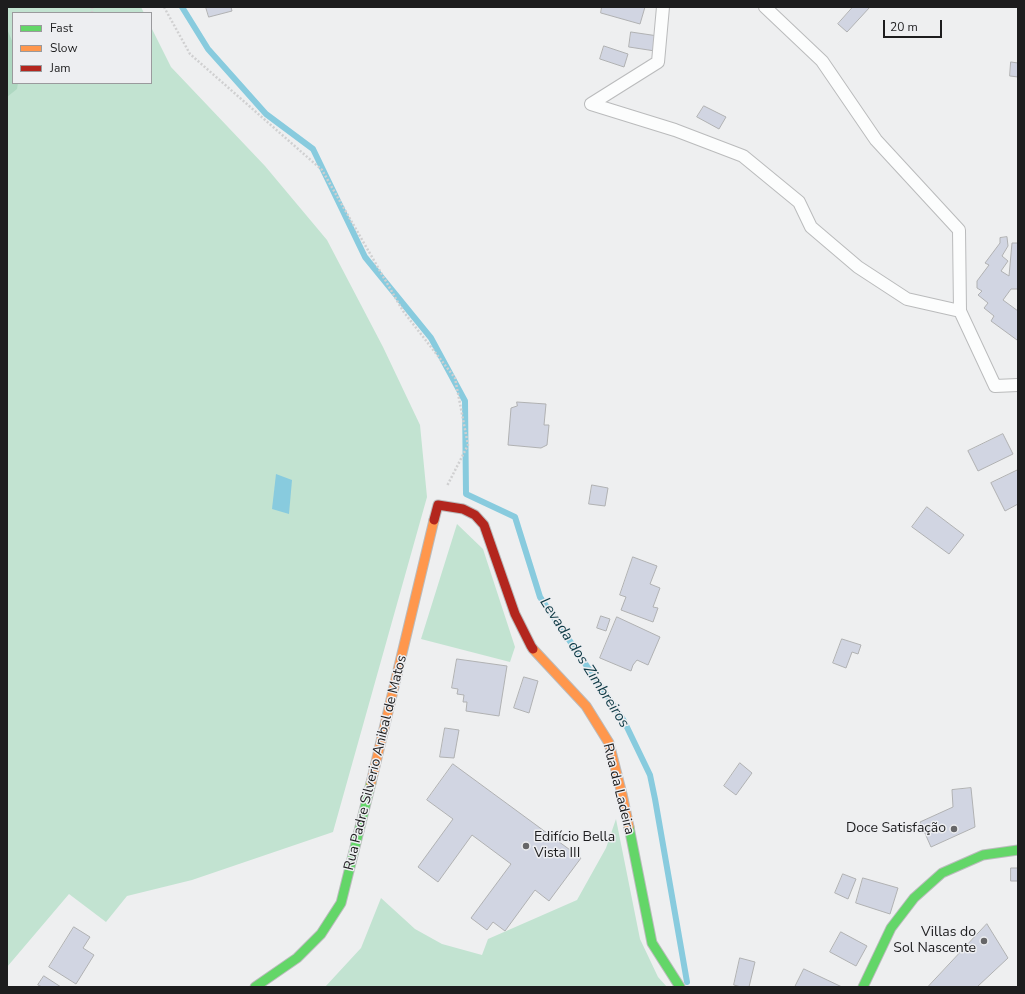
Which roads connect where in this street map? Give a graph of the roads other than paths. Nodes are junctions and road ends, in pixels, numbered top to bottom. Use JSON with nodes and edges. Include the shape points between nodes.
{"nodes":[{"id":1,"x":663,"y":7,"type":"edge"},
{"id":2,"x":765,"y":7,"type":"edge"},
{"id":3,"x":960,"y":311,"type":"junction"},
{"id":4,"x":1018,"y":385,"type":"edge"},
{"id":5,"x":438,"y":505,"type":"joint"},
{"id":6,"x":1018,"y":850,"type":"edge"},
{"id":7,"x":255,"y":987,"type":"edge"},
{"id":8,"x":680,"y":987,"type":"edge"},
{"id":9,"x":863,"y":987,"type":"edge"}],
"edges":[{"from":1,"to":3,"type":"lane","via":[[658,62],[591,104],[675,130],[743,156],[798,202],[811,227],[858,267],[907,299]]},
{"from":2,"to":3,"type":"lane","via":[[822,61],[876,140],[959,230]]},
{"from":3,"to":4,"type":"lane","via":[[995,386]]},
{"from":5,"to":7,"type":"street","name":"Rua Padre Silverio Anibal de Matos","via":[[341,903],[321,934],[297,958]]},
{"from":5,"to":8,"type":"street","name":"Rua da Ladeira","via":[[463,509],[475,515],[484,525],[515,614],[531,646],[586,706],[609,743],[652,943]]},
{"from":6,"to":9,"type":"street","via":[[983,855],[942,873],[914,898],[891,928]]}]}
